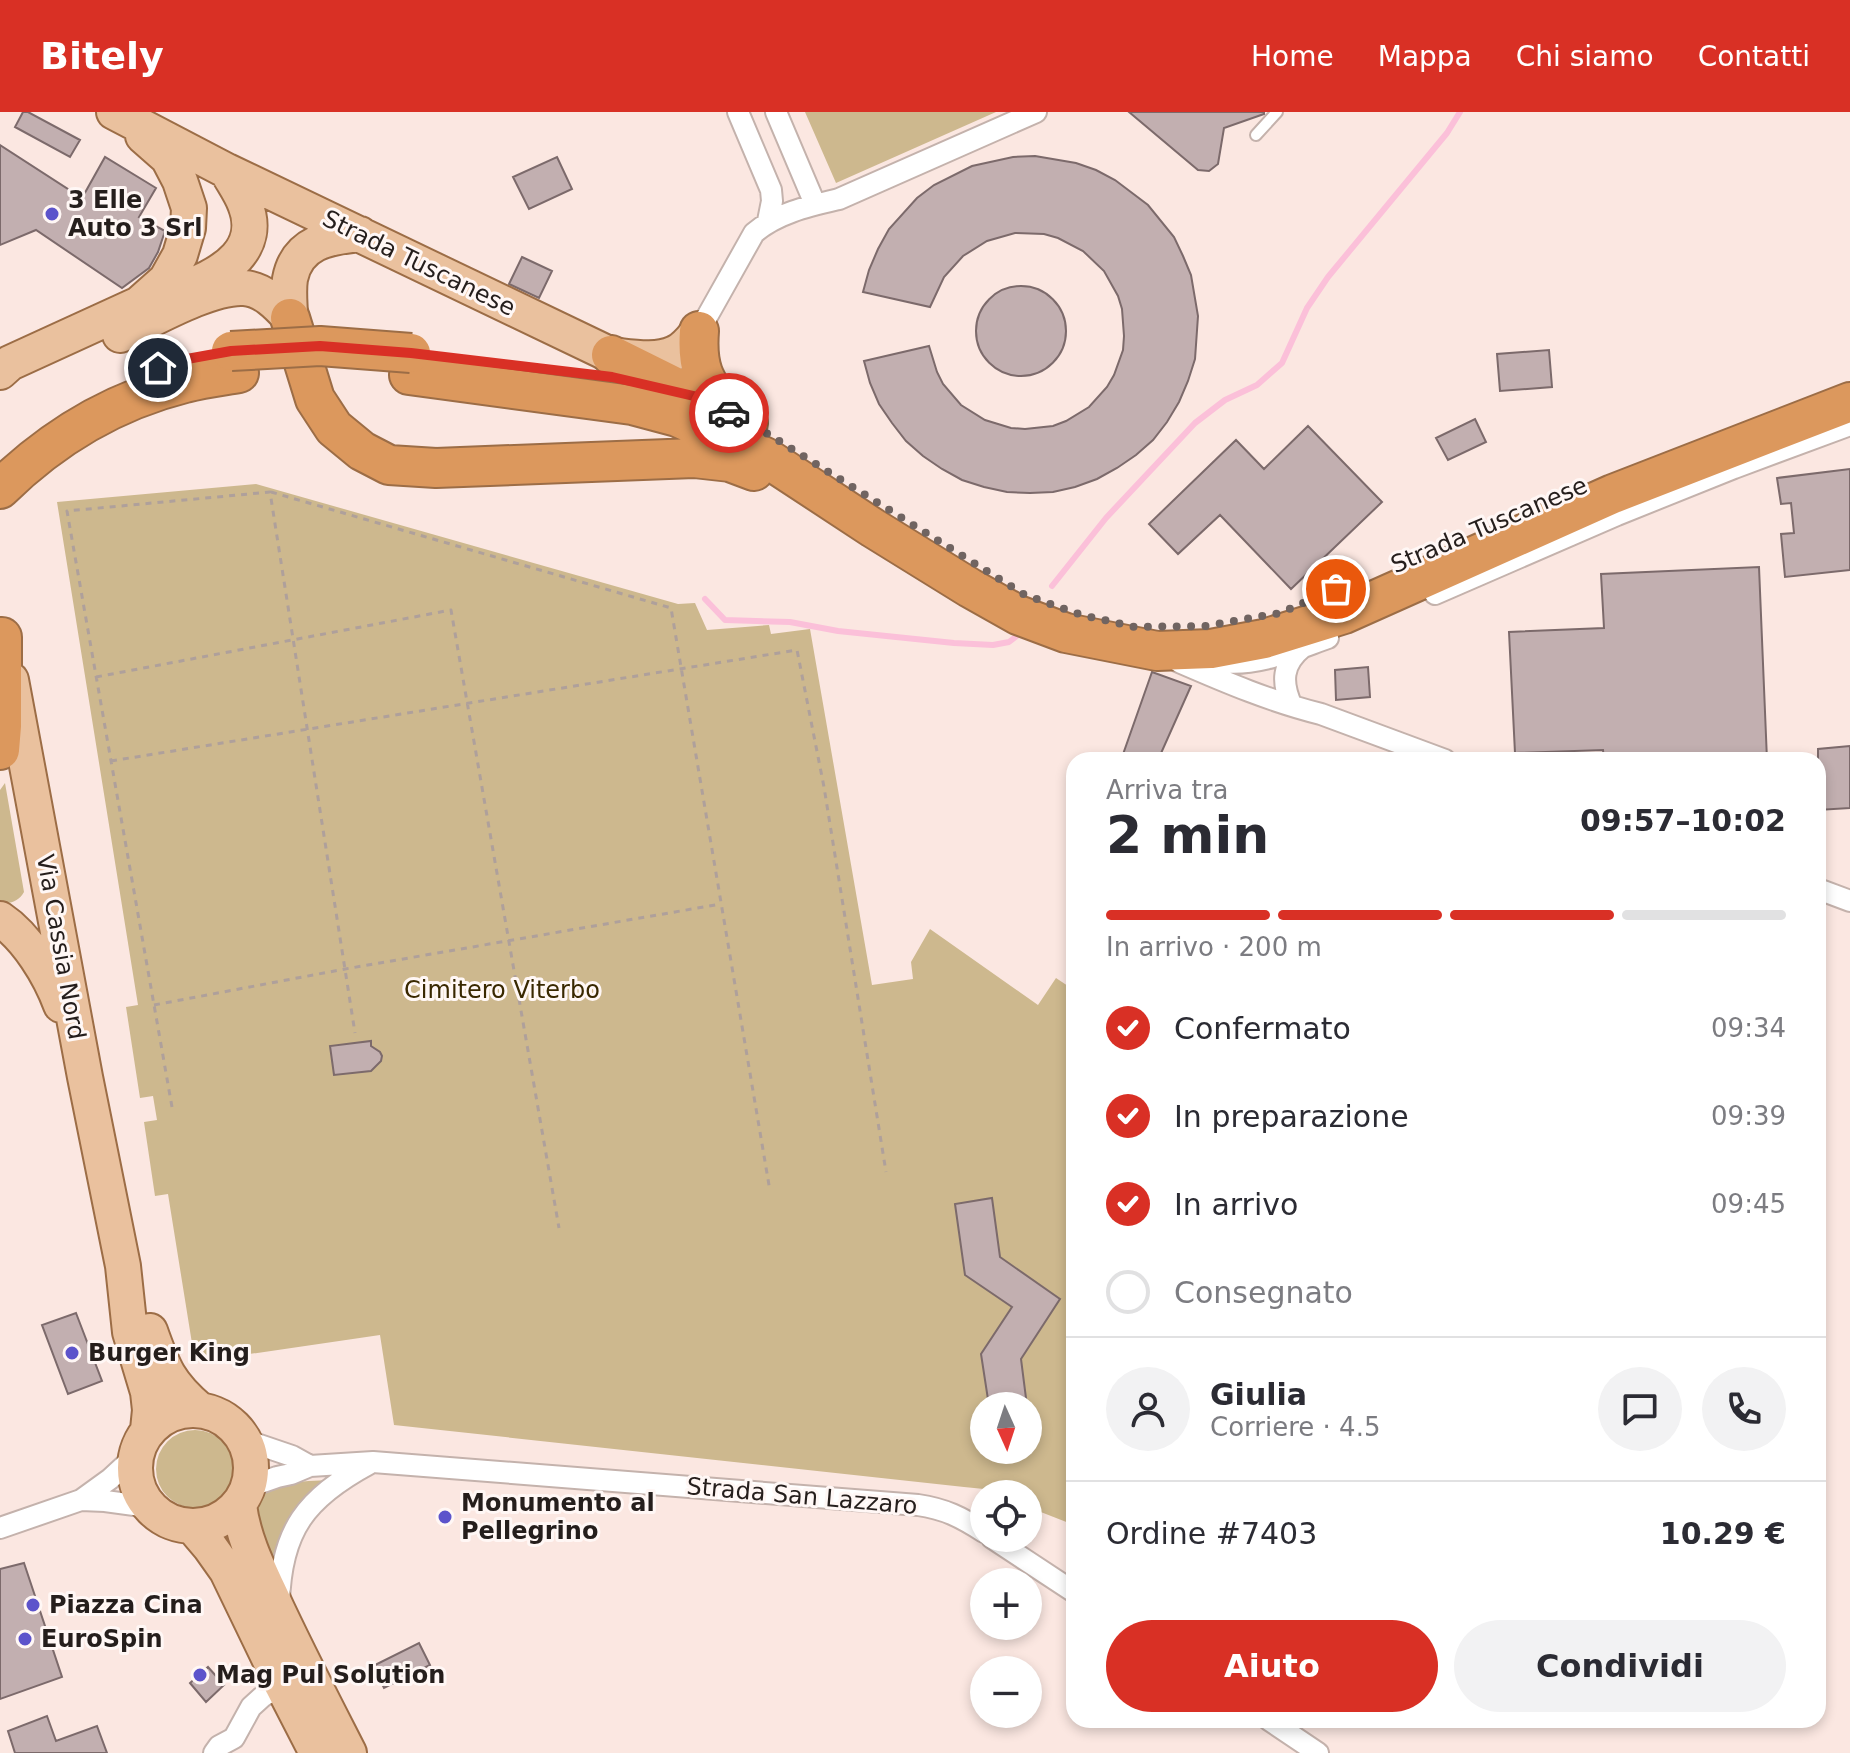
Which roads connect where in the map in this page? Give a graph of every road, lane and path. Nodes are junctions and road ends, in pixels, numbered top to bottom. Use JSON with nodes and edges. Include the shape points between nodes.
{"nodes":[{"id":1,"x":157,"y":112,"type":"edge"},
{"id":2,"x":738,"y":112,"type":"edge"},
{"id":3,"x":776,"y":112,"type":"edge"},
{"id":4,"x":1036,"y":112,"type":"edge"},
{"id":5,"x":1277,"y":112,"type":"edge"},
{"id":6,"x":119,"y":114,"type":"edge"},
{"id":7,"x":1256,"y":135,"type":"dead end"},
{"id":8,"x":190,"y":151,"type":"junction"},
{"id":9,"x":227,"y":171,"type":"junction"},
{"id":10,"x":815,"y":204,"type":"junction"},
{"id":11,"x":768,"y":221,"type":"junction"},
{"id":12,"x":360,"y":234,"type":"junction"},
{"id":13,"x":139,"y":304,"type":"junction"},
{"id":14,"x":290,"y":318,"type":"junction"},
{"id":15,"x":699,"y":331,"type":"junction"},
{"id":16,"x":611,"y":355,"type":"junction"},
{"id":17,"x":410,"y":364,"type":"junction"},
{"id":18,"x":3,"y":373,"type":"edge"},
{"id":19,"x":1850,"y":378,"type":"edge"},
{"id":20,"x":1850,"y":402,"type":"edge"},
{"id":21,"x":712,"y":404,"type":"junction"},
{"id":22,"x":1850,"y":425,"type":"edge"},
{"id":23,"x":9,"y":462,"type":"edge"},
{"id":24,"x":270,"y":492,"type":"junction"},
{"id":25,"x":873,"y":528,"type":"junction"},
{"id":26,"x":1,"y":633,"type":"edge"},
{"id":27,"x":293,"y":640,"type":"junction"},
{"id":28,"x":1303,"y":647,"type":"junction"},
{"id":29,"x":1192,"y":655,"type":"junction"},
{"id":30,"x":681,"y":669,"type":"junction"},
{"id":31,"x":96,"y":677,"type":"junction"},
{"id":32,"x":467,"y":704,"type":"junction"},
{"id":33,"x":1292,"y":706,"type":"junction"},
{"id":34,"x":307,"y":730,"type":"junction"},
{"id":35,"x":0,"y":750,"type":"edge"},
{"id":36,"x":1423,"y":752,"type":"edge"},
{"id":37,"x":111,"y":761,"type":"junction"},
{"id":38,"x":48,"y":879,"type":"junction"},
{"id":39,"x":1826,"y":892,"type":"edge"},
{"id":40,"x":1850,"y":901,"type":"edge"},
{"id":41,"x":721,"y":904,"type":"junction"},
{"id":42,"x":0,"y":910,"type":"edge"},
{"id":43,"x":0,"y":919,"type":"edge"},
{"id":44,"x":509,"y":940,"type":"junction"},
{"id":45,"x":345,"y":969,"type":"junction"},
{"id":46,"x":154,"y":1005,"type":"junction"},
{"id":47,"x":355,"y":1033,"type":"dead end"},
{"id":48,"x":85,"y":1077,"type":"junction"},
{"id":49,"x":172,"y":1107,"type":"dead end"},
{"id":50,"x":886,"y":1172,"type":"dead end"},
{"id":51,"x":770,"y":1191,"type":"dead end"},
{"id":52,"x":559,"y":1228,"type":"dead end"},
{"id":53,"x":123,"y":1266,"type":"junction"},
{"id":54,"x":200,"y":1410,"type":"junction"},
{"id":55,"x":245,"y":1440,"type":"junction"},
{"id":56,"x":142,"y":1442,"type":"junction"},
{"id":57,"x":373,"y":1462,"type":"junction"},
{"id":58,"x":310,"y":1466,"type":"junction"},
{"id":59,"x":244,"y":1496,"type":"junction"},
{"id":60,"x":81,"y":1500,"type":"junction"},
{"id":61,"x":149,"y":1507,"type":"junction"},
{"id":62,"x":970,"y":1523,"type":"edge"},
{"id":63,"x":193,"y":1527,"type":"junction"},
{"id":64,"x":0,"y":1528,"type":"edge"},
{"id":65,"x":1013,"y":1552,"type":"edge"},
{"id":66,"x":1066,"y":1587,"type":"edge"},
{"id":67,"x":279,"y":1615,"type":"junction"},
{"id":68,"x":282,"y":1685,"type":"junction"},
{"id":69,"x":1281,"y":1728,"type":"edge"},
{"id":70,"x":214,"y":1753,"type":"edge"},
{"id":71,"x":317,"y":1753,"type":"edge"},
{"id":72,"x":349,"y":1753,"type":"edge"},
{"id":73,"x":1318,"y":1753,"type":"edge"}],
"edges":[{"from":1,"to":8,"type":"street"},
{"from":2,"to":11,"type":"street","via":[[771,190]]},
{"from":3,"to":10,"type":"street"},
{"from":4,"to":10,"type":"street","via":[[839,199]]},
{"from":5,"to":7,"type":"lane"},
{"from":6,"to":8,"type":"main road"},
{"from":6,"to":13,"type":"main road","via":[[168,158],[189,208],[180,255],[166,280]]},
{"from":8,"to":9,"type":"main road"},
{"from":9,"to":12,"type":"main road","name":"Strada Tuscanese"},
{"from":9,"to":13,"type":"main road","via":[[246,206],[250,228],[244,250],[229,267],[204,280]]},
{"from":10,"to":11,"type":"street"},
{"from":11,"to":15,"type":"street","via":[[754,233]]},
{"from":12,"to":14,"type":"main road","via":[[334,236],[299,257],[290,279]]},
{"from":12,"to":16,"type":"main road","name":"Strada Tuscanese"},
{"from":13,"to":18,"type":"main road"},
{"from":14,"to":18,"type":"main road","via":[[272,299],[246,288],[215,291]]},
{"from":14,"to":25,"type":"highway","via":[[315,399],[334,428],[389,465],[436,468],[694,458],[730,462]]},
{"from":15,"to":16,"type":"main road","via":[[674,354]]},
{"from":15,"to":21,"type":"highway","via":[[698,360],[713,393]]},
{"from":16,"to":21,"type":"highway"},
{"from":17,"to":21,"type":"highway","via":[[612,377]]},
{"from":17,"to":23,"type":"highway","via":[[321,368],[235,362],[142,396]]},
{"from":17,"to":25,"type":"highway","via":[[677,417],[765,457]]},
{"from":19,"to":21,"type":"highway","name":"Strada Tuscanese","via":[[1280,613],[1206,626],[1135,627],[1025,595]]},
{"from":20,"to":29,"type":"highway","name":"Strada Tuscanese","via":[[1613,494],[1344,614]]},
{"from":22,"to":28,"type":"street","name":"Strada Tuscanese","via":[[1617,515]]},
{"from":24,"to":27,"type":"path"},
{"from":24,"to":30,"type":"path","via":[[671,608]]},
{"from":24,"to":31,"type":"path","via":[[67,511]]},
{"from":25,"to":29,"type":"highway","name":"Strada Tuscanese","via":[[1018,615],[1066,633]]},
{"from":26,"to":35,"type":"highway"},
{"from":26,"to":38,"type":"main road","name":"Via Cassia Nord"},
{"from":27,"to":31,"type":"path"},
{"from":27,"to":32,"type":"path","via":[[451,610]]},
{"from":27,"to":34,"type":"path"},
{"from":28,"to":29,"type":"street","name":"Strada Tuscanese","via":[[1226,663]]},
{"from":28,"to":33,"type":"street","via":[[1285,674]]},
{"from":29,"to":33,"type":"street","via":[[1232,685]]},
{"from":30,"to":32,"type":"path"},
{"from":30,"to":41,"type":"path"},
{"from":30,"to":50,"type":"path","via":[[797,650]]},
{"from":31,"to":37,"type":"path"},
{"from":32,"to":34,"type":"path"},
{"from":32,"to":44,"type":"path"},
{"from":33,"to":36,"type":"street"},
{"from":34,"to":37,"type":"path"},
{"from":34,"to":45,"type":"path"},
{"from":37,"to":46,"type":"path"},
{"from":38,"to":42,"type":"main road","via":[[32,905],[15,912]]},
{"from":38,"to":48,"type":"main road","name":"Via Cassia Nord"},
{"from":39,"to":40,"type":"street"},
{"from":41,"to":44,"type":"path"},
{"from":41,"to":51,"type":"path"},
{"from":43,"to":48,"type":"main road","via":[[54,985]]},
{"from":44,"to":45,"type":"path"},
{"from":44,"to":52,"type":"path"},
{"from":45,"to":46,"type":"path"},
{"from":45,"to":47,"type":"path"},
{"from":46,"to":49,"type":"path"},
{"from":48,"to":53,"type":"main road","name":"Via Cassia Nord"},
{"from":53,"to":54,"type":"main road","name":"Via Cassia Nord","via":[[163,1367]]},
{"from":53,"to":56,"type":"main road","name":"Via Cassia Nord","via":[[130,1332],[150,1410]]},
{"from":54,"to":55,"type":"main road","name":"Via Cassia Nord","via":[[229,1422]]},
{"from":54,"to":56,"type":"main road","via":[[168,1415]]},
{"from":55,"to":58,"type":"street","name":"Strada San Lazzaro"},
{"from":55,"to":59,"type":"main road","via":[[252,1472]]},
{"from":56,"to":60,"type":"street","via":[[110,1479]]},
{"from":56,"to":61,"type":"main road","name":"Via Cassia Nord","via":[[135,1476]]},
{"from":57,"to":58,"type":"street","name":"Strada San Lazzaro"},
{"from":57,"to":62,"type":"street","name":"Strada San Lazzaro","via":[[918,1505]]},
{"from":57,"to":67,"type":"street","via":[[324,1493],[295,1526],[282,1564]]},
{"from":58,"to":59,"type":"street","name":"Strada San Lazzaro"},
{"from":59,"to":63,"type":"main road","via":[[220,1521]]},
{"from":59,"to":67,"type":"main road","via":[[241,1521]]},
{"from":60,"to":61,"type":"street"},
{"from":60,"to":64,"type":"street"},
{"from":61,"to":63,"type":"main road","via":[[161,1518]]},
{"from":63,"to":68,"type":"main road","via":[[227,1571]]},
{"from":65,"to":66,"type":"street"},
{"from":67,"to":72,"type":"main road"},
{"from":68,"to":70,"type":"street","via":[[251,1707],[234,1738]]},
{"from":68,"to":71,"type":"main road"},
{"from":69,"to":73,"type":"street"}]}
